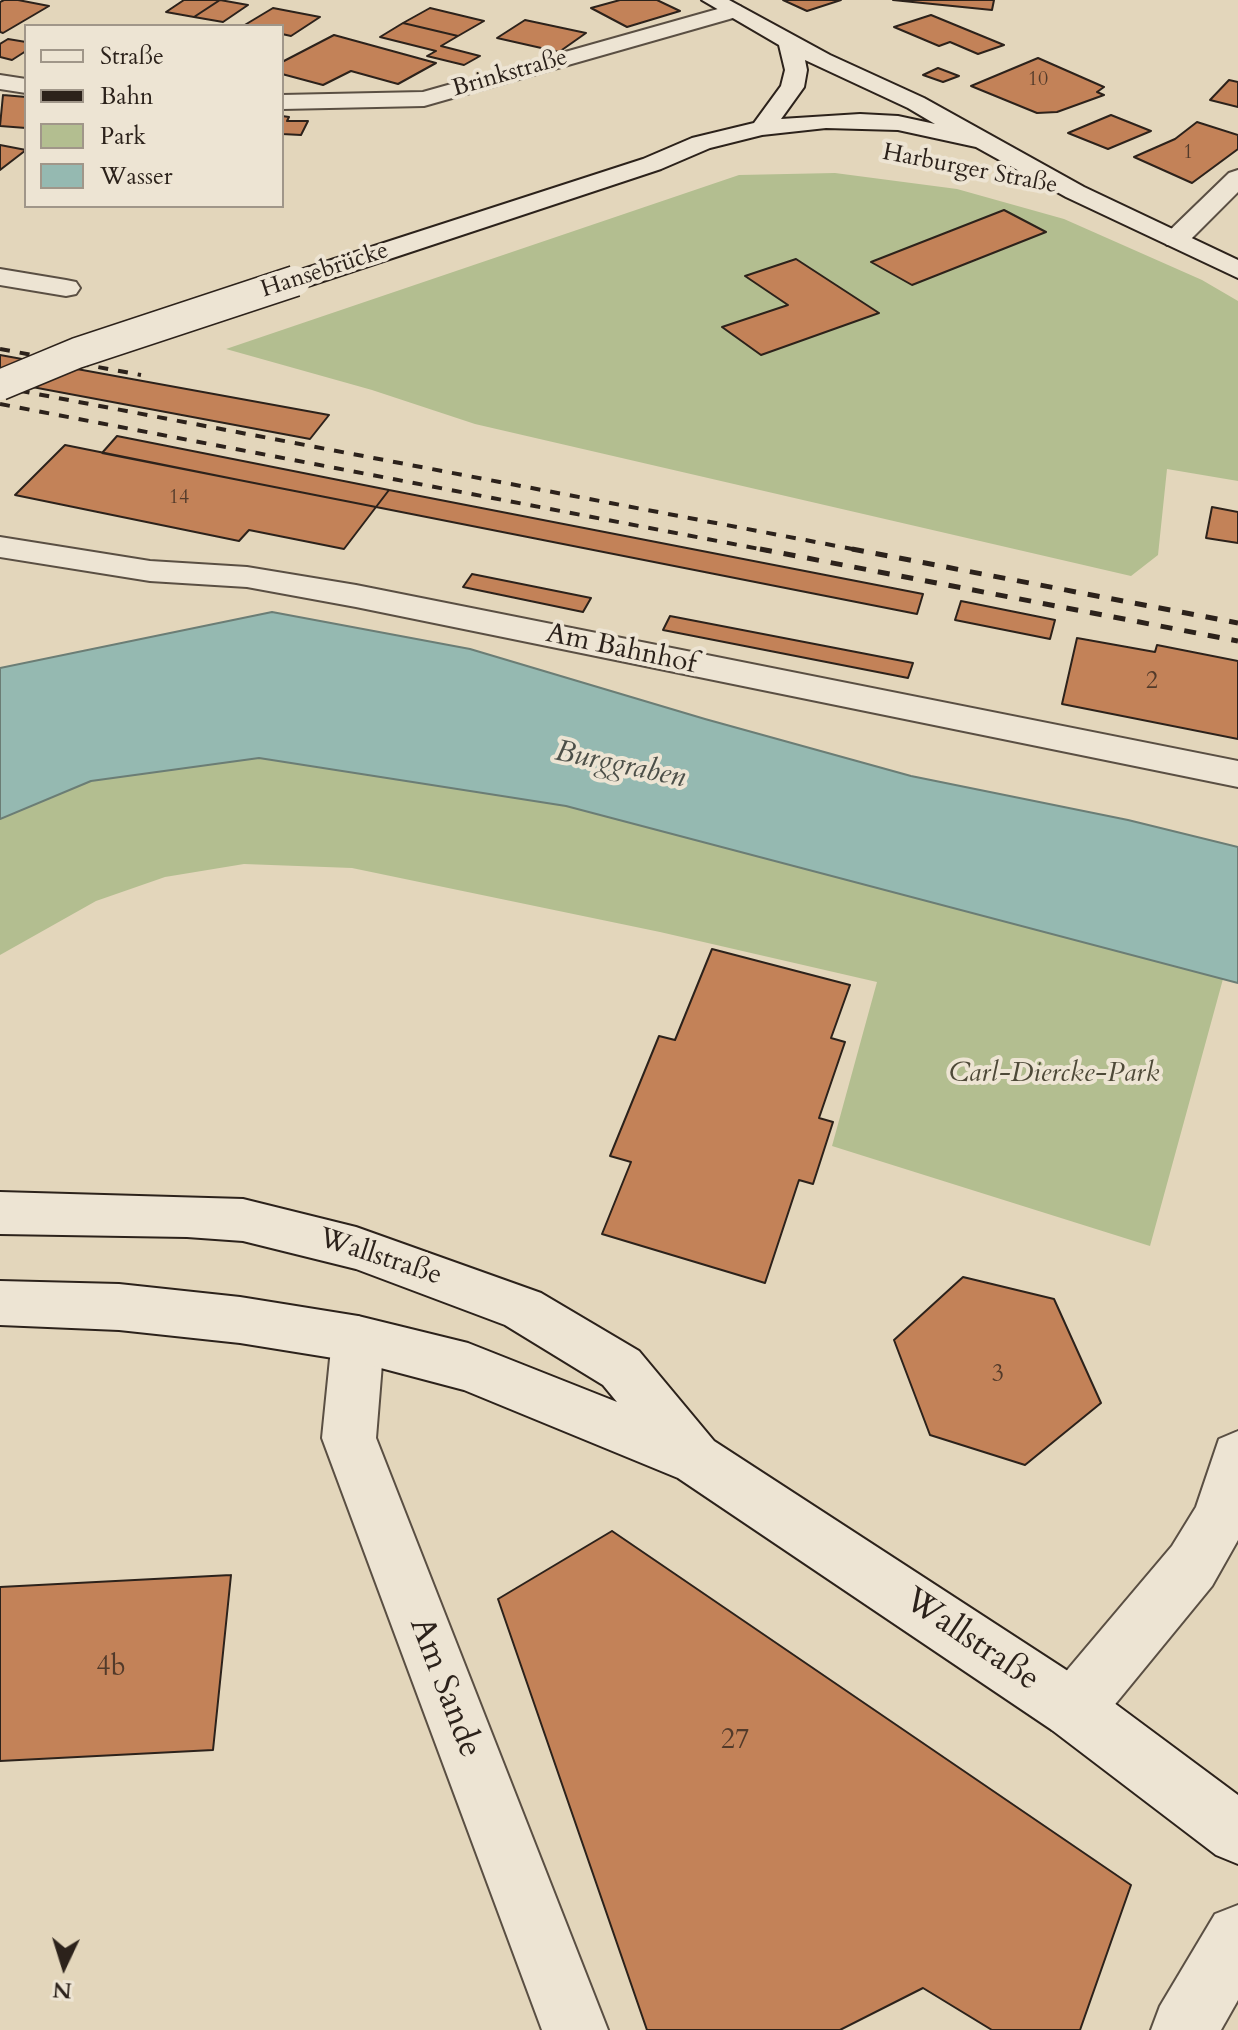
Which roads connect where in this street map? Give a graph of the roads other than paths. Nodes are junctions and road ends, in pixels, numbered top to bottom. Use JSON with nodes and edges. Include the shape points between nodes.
{"nodes":[{"id":1,"x":723,"y":6,"type":"edge"},
{"id":2,"x":789,"y":42,"type":"junction"},
{"id":3,"x":822,"y":60,"type":"junction"},
{"id":4,"x":0,"y":82,"type":"edge"},
{"id":5,"x":24,"y":86,"type":"edge"},
{"id":6,"x":284,"y":102,"type":"edge"},
{"id":7,"x":916,"y":103,"type":"junction"},
{"id":8,"x":860,"y":121,"type":"junction"},
{"id":9,"x":898,"y":123,"type":"junction"},
{"id":10,"x":764,"y":140,"type":"junction"},
{"id":11,"x":984,"y":141,"type":"junction"},
{"id":12,"x":984,"y":169,"type":"dead end"},
{"id":13,"x":1238,"y":178,"type":"edge"},
{"id":14,"x":1075,"y":192,"type":"junction"},
{"id":15,"x":1176,"y":239,"type":"junction"},
{"id":16,"x":1238,"y":270,"type":"edge"},
{"id":17,"x":0,"y":277,"type":"edge"},
{"id":18,"x":66,"y":288,"type":"dead end"},
{"id":19,"x":0,"y":385,"type":"edge"},
{"id":20,"x":0,"y":547,"type":"edge"},
{"id":21,"x":1238,"y":774,"type":"edge"},
{"id":22,"x":7,"y":1210,"type":"edge"},
{"id":23,"x":0,"y":1303,"type":"edge"},
{"id":24,"x":358,"y":1339,"type":"junction"},
{"id":25,"x":1238,"y":1457,"type":"edge"},
{"id":26,"x":697,"y":1460,"type":"junction"},
{"id":27,"x":1073,"y":1709,"type":"junction"},
{"id":28,"x":1238,"y":1833,"type":"edge"},
{"id":29,"x":1238,"y":1937,"type":"edge"},
{"id":30,"x":575,"y":2030,"type":"edge"},
{"id":31,"x":1184,"y":2030,"type":"edge"}],
"edges":[{"from":1,"to":2,"type":"main road","name":"Harburger Straße"},
{"from":1,"to":6,"type":"main road","name":"Brinkstraße","via":[[424,99]]},
{"from":2,"to":3,"type":"main road","name":"Harburger Straße"},
{"from":2,"to":10,"type":"main road","via":[[796,70],[792,87]]},
{"from":3,"to":7,"type":"main road","name":"Harburger Straße"},
{"from":3,"to":8,"type":"main road","name":"Harburger Straße","via":[[848,86]]},
{"from":4,"to":5,"type":"main road"},
{"from":7,"to":9,"type":"main road","name":"Harburger Straße"},
{"from":7,"to":11,"type":"main road","name":"Harburger Straße"},
{"from":8,"to":9,"type":"main road","name":"Hansebrücke"},
{"from":8,"to":9,"type":"main road","name":"Harburger Straße","via":[[871,146]]},
{"from":8,"to":10,"type":"main road","name":"Hansebrücke","via":[[826,121]]},
{"from":9,"to":11,"type":"main road","name":"Hansebrücke"},
{"from":10,"to":19,"type":"main road","name":"Hansebrücke","bridge":true,"via":[[652,164],[103,344]]},
{"from":11,"to":14,"type":"main road","name":"Harburger Straße"},
{"from":12,"to":14,"type":"main road","name":"Harburger Straße"},
{"from":13,"to":15,"type":"main road"},
{"from":14,"to":15,"type":"main road","name":"Harburger Straße"},
{"from":15,"to":16,"type":"main road","name":"Harburger Straße"},
{"from":17,"to":18,"type":"main road"},
{"from":20,"to":21,"type":"main road","name":"Am Bahnhof","via":[[356,596]]},
{"from":22,"to":26,"type":"main road","name":"Wallstraße","via":[[243,1220],[418,1269],[523,1309],[621,1368]]},
{"from":23,"to":24,"type":"main road","name":"Wallstraße","via":[[119,1307]]},
{"from":24,"to":26,"type":"main road","name":"Wallstraße","via":[[468,1367]]},
{"from":24,"to":30,"type":"main road","name":"Am Sande","via":[[349,1438]]},
{"from":25,"to":27,"type":"main road","via":[[1220,1518],[1192,1566]]},
{"from":26,"to":27,"type":"main road","name":"Wallstraße"},
{"from":27,"to":28,"type":"main road","name":"Wallstraße"},
{"from":29,"to":31,"type":"main road"}]}
